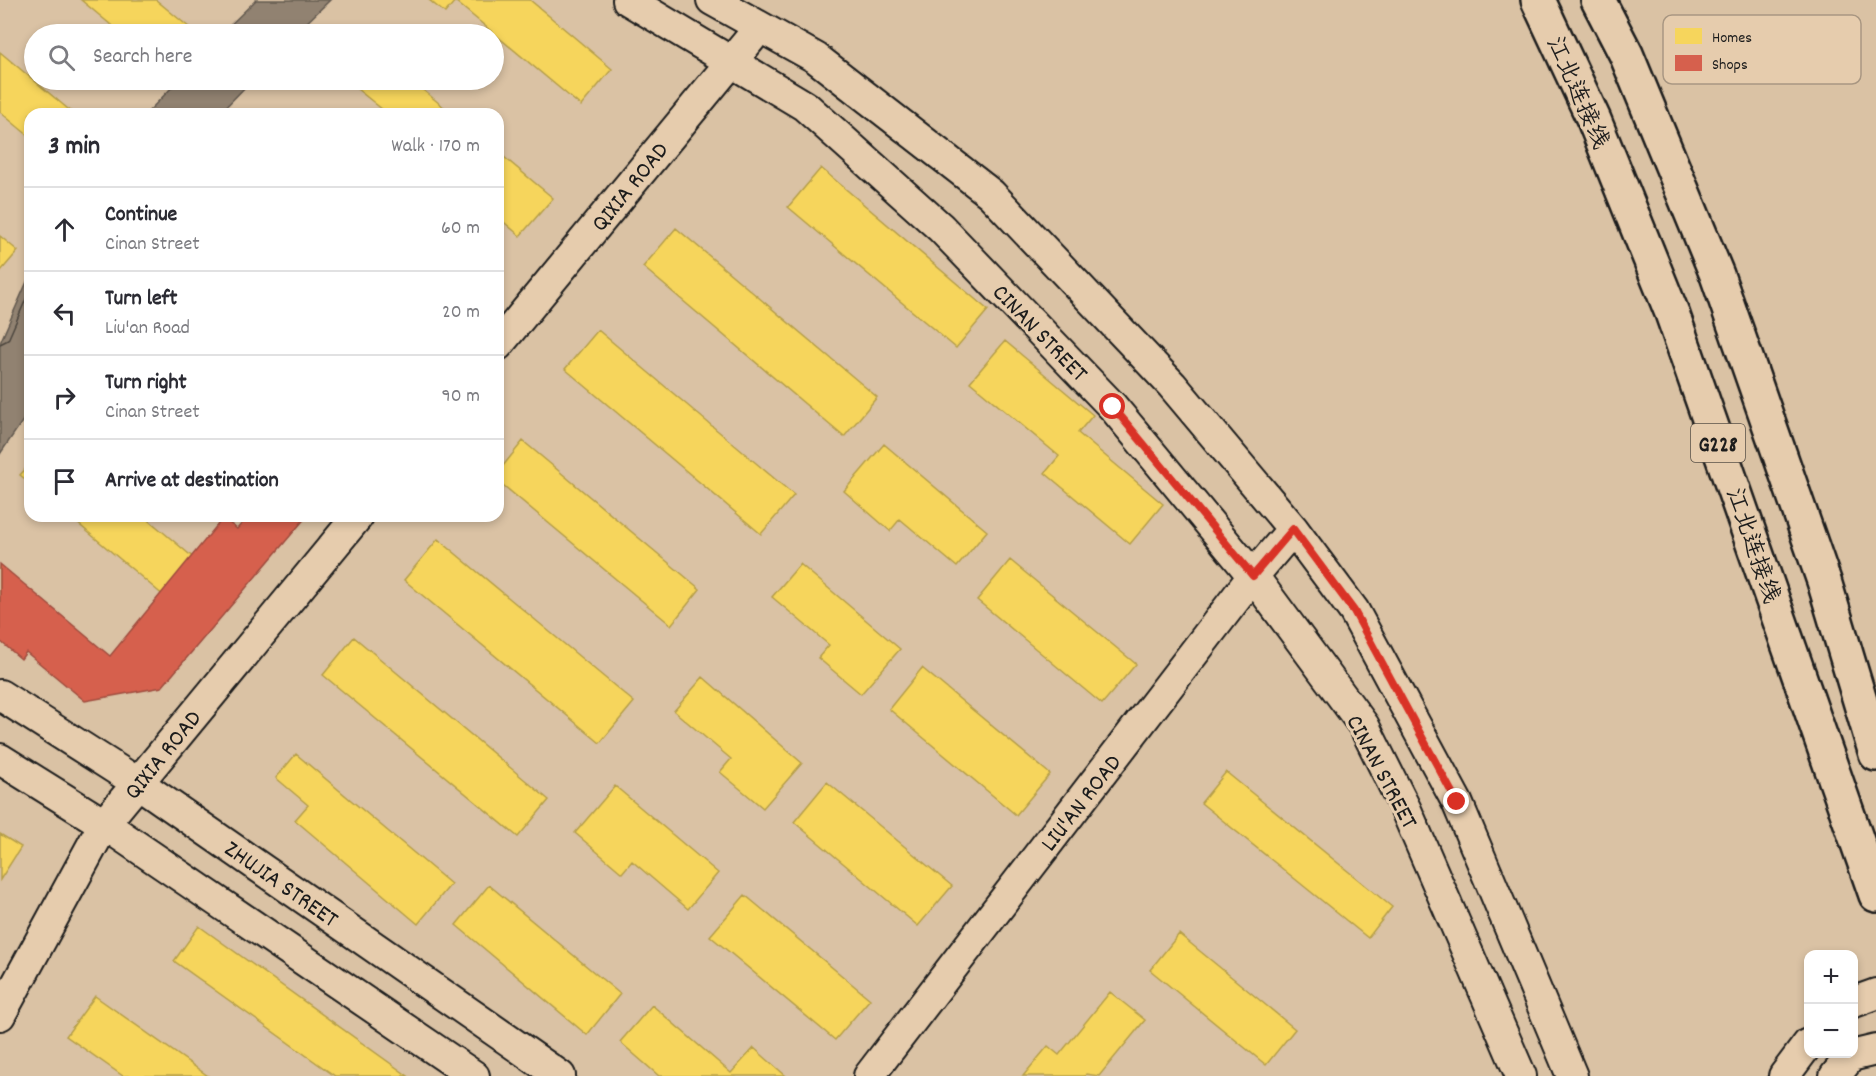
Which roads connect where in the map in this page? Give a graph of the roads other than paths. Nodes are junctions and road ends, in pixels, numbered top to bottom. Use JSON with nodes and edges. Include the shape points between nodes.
{"nodes":[{"id":1,"x":628,"y":0,"type":"edge"},
{"id":2,"x":712,"y":0,"type":"edge"},
{"id":3,"x":1538,"y":0,"type":"edge"},
{"id":4,"x":1598,"y":0,"type":"edge"},
{"id":5,"x":760,"y":27,"type":"junction"},
{"id":6,"x":731,"y":62,"type":"junction"},
{"id":7,"x":504,"y":338,"type":"edge"},
{"id":8,"x":353,"y":522,"type":"edge"},
{"id":9,"x":1293,"y":529,"type":"junction"},
{"id":10,"x":1253,"y":576,"type":"junction"},
{"id":11,"x":0,"y":695,"type":"edge"},
{"id":12,"x":1876,"y":754,"type":"edge"},
{"id":13,"x":0,"y":759,"type":"edge"},
{"id":14,"x":138,"y":783,"type":"junction"},
{"id":15,"x":104,"y":824,"type":"junction"},
{"id":16,"x":1876,"y":895,"type":"edge"},
{"id":17,"x":1876,"y":994,"type":"edge"},
{"id":18,"x":1858,"y":1001,"type":"edge"},
{"id":19,"x":0,"y":1015,"type":"edge"},
{"id":20,"x":1804,"y":1050,"type":"edge"},
{"id":21,"x":1876,"y":1050,"type":"edge"},
{"id":22,"x":474,"y":1076,"type":"edge"},
{"id":23,"x":560,"y":1076,"type":"edge"},
{"id":24,"x":869,"y":1076,"type":"edge"},
{"id":25,"x":1521,"y":1076,"type":"edge"},
{"id":26,"x":1572,"y":1076,"type":"edge"},
{"id":27,"x":1784,"y":1076,"type":"edge"},
{"id":28,"x":1835,"y":1076,"type":"edge"}],
"edges":[{"from":1,"to":6,"type":"street","name":"CINAN STREET"},
{"from":2,"to":5,"type":"street","name":"CINAN STREET"},
{"from":3,"to":16,"type":"highway","name":"江北连接线","number":"G228","via":[[1594,120],[1672,313]]},
{"from":4,"to":12,"type":"highway","number":"G228","via":[[1626,54],[1717,275],[1824,581]]},
{"from":5,"to":6,"type":"street","name":"QIXIA ROAD"},
{"from":5,"to":9,"type":"street","name":"CINAN STREET","via":[[816,58],[991,194],[1172,385]]},
{"from":6,"to":7,"type":"street","name":"QIXIA ROAD"},
{"from":6,"to":10,"type":"street","name":"CINAN STREET","via":[[805,106],[941,228],[1113,407]]},
{"from":8,"to":14,"type":"street","name":"QIXIA ROAD"},
{"from":9,"to":10,"type":"street","name":"LIU'AN ROAD"},
{"from":9,"to":26,"type":"street","name":"CINAN STREET","via":[[1354,611],[1457,802]]},
{"from":10,"to":24,"type":"street","name":"LIU'AN ROAD"},
{"from":10,"to":25,"type":"street","name":"CINAN STREET","via":[[1364,726],[1406,810]]},
{"from":11,"to":14,"type":"street","name":"ZHUJIA STREET"},
{"from":13,"to":15,"type":"street","name":"ZHUJIA STREET"},
{"from":14,"to":15,"type":"street","name":"QIXIA ROAD"},
{"from":14,"to":23,"type":"street","name":"ZHUJIA STREET"},
{"from":15,"to":19,"type":"street","name":"QIXIA ROAD"},
{"from":15,"to":22,"type":"street","name":"ZHUJIA STREET"},
{"from":17,"to":18,"type":"street"},
{"from":20,"to":27,"type":"street"},
{"from":21,"to":28,"type":"street","via":[[1851,1056]]}]}
